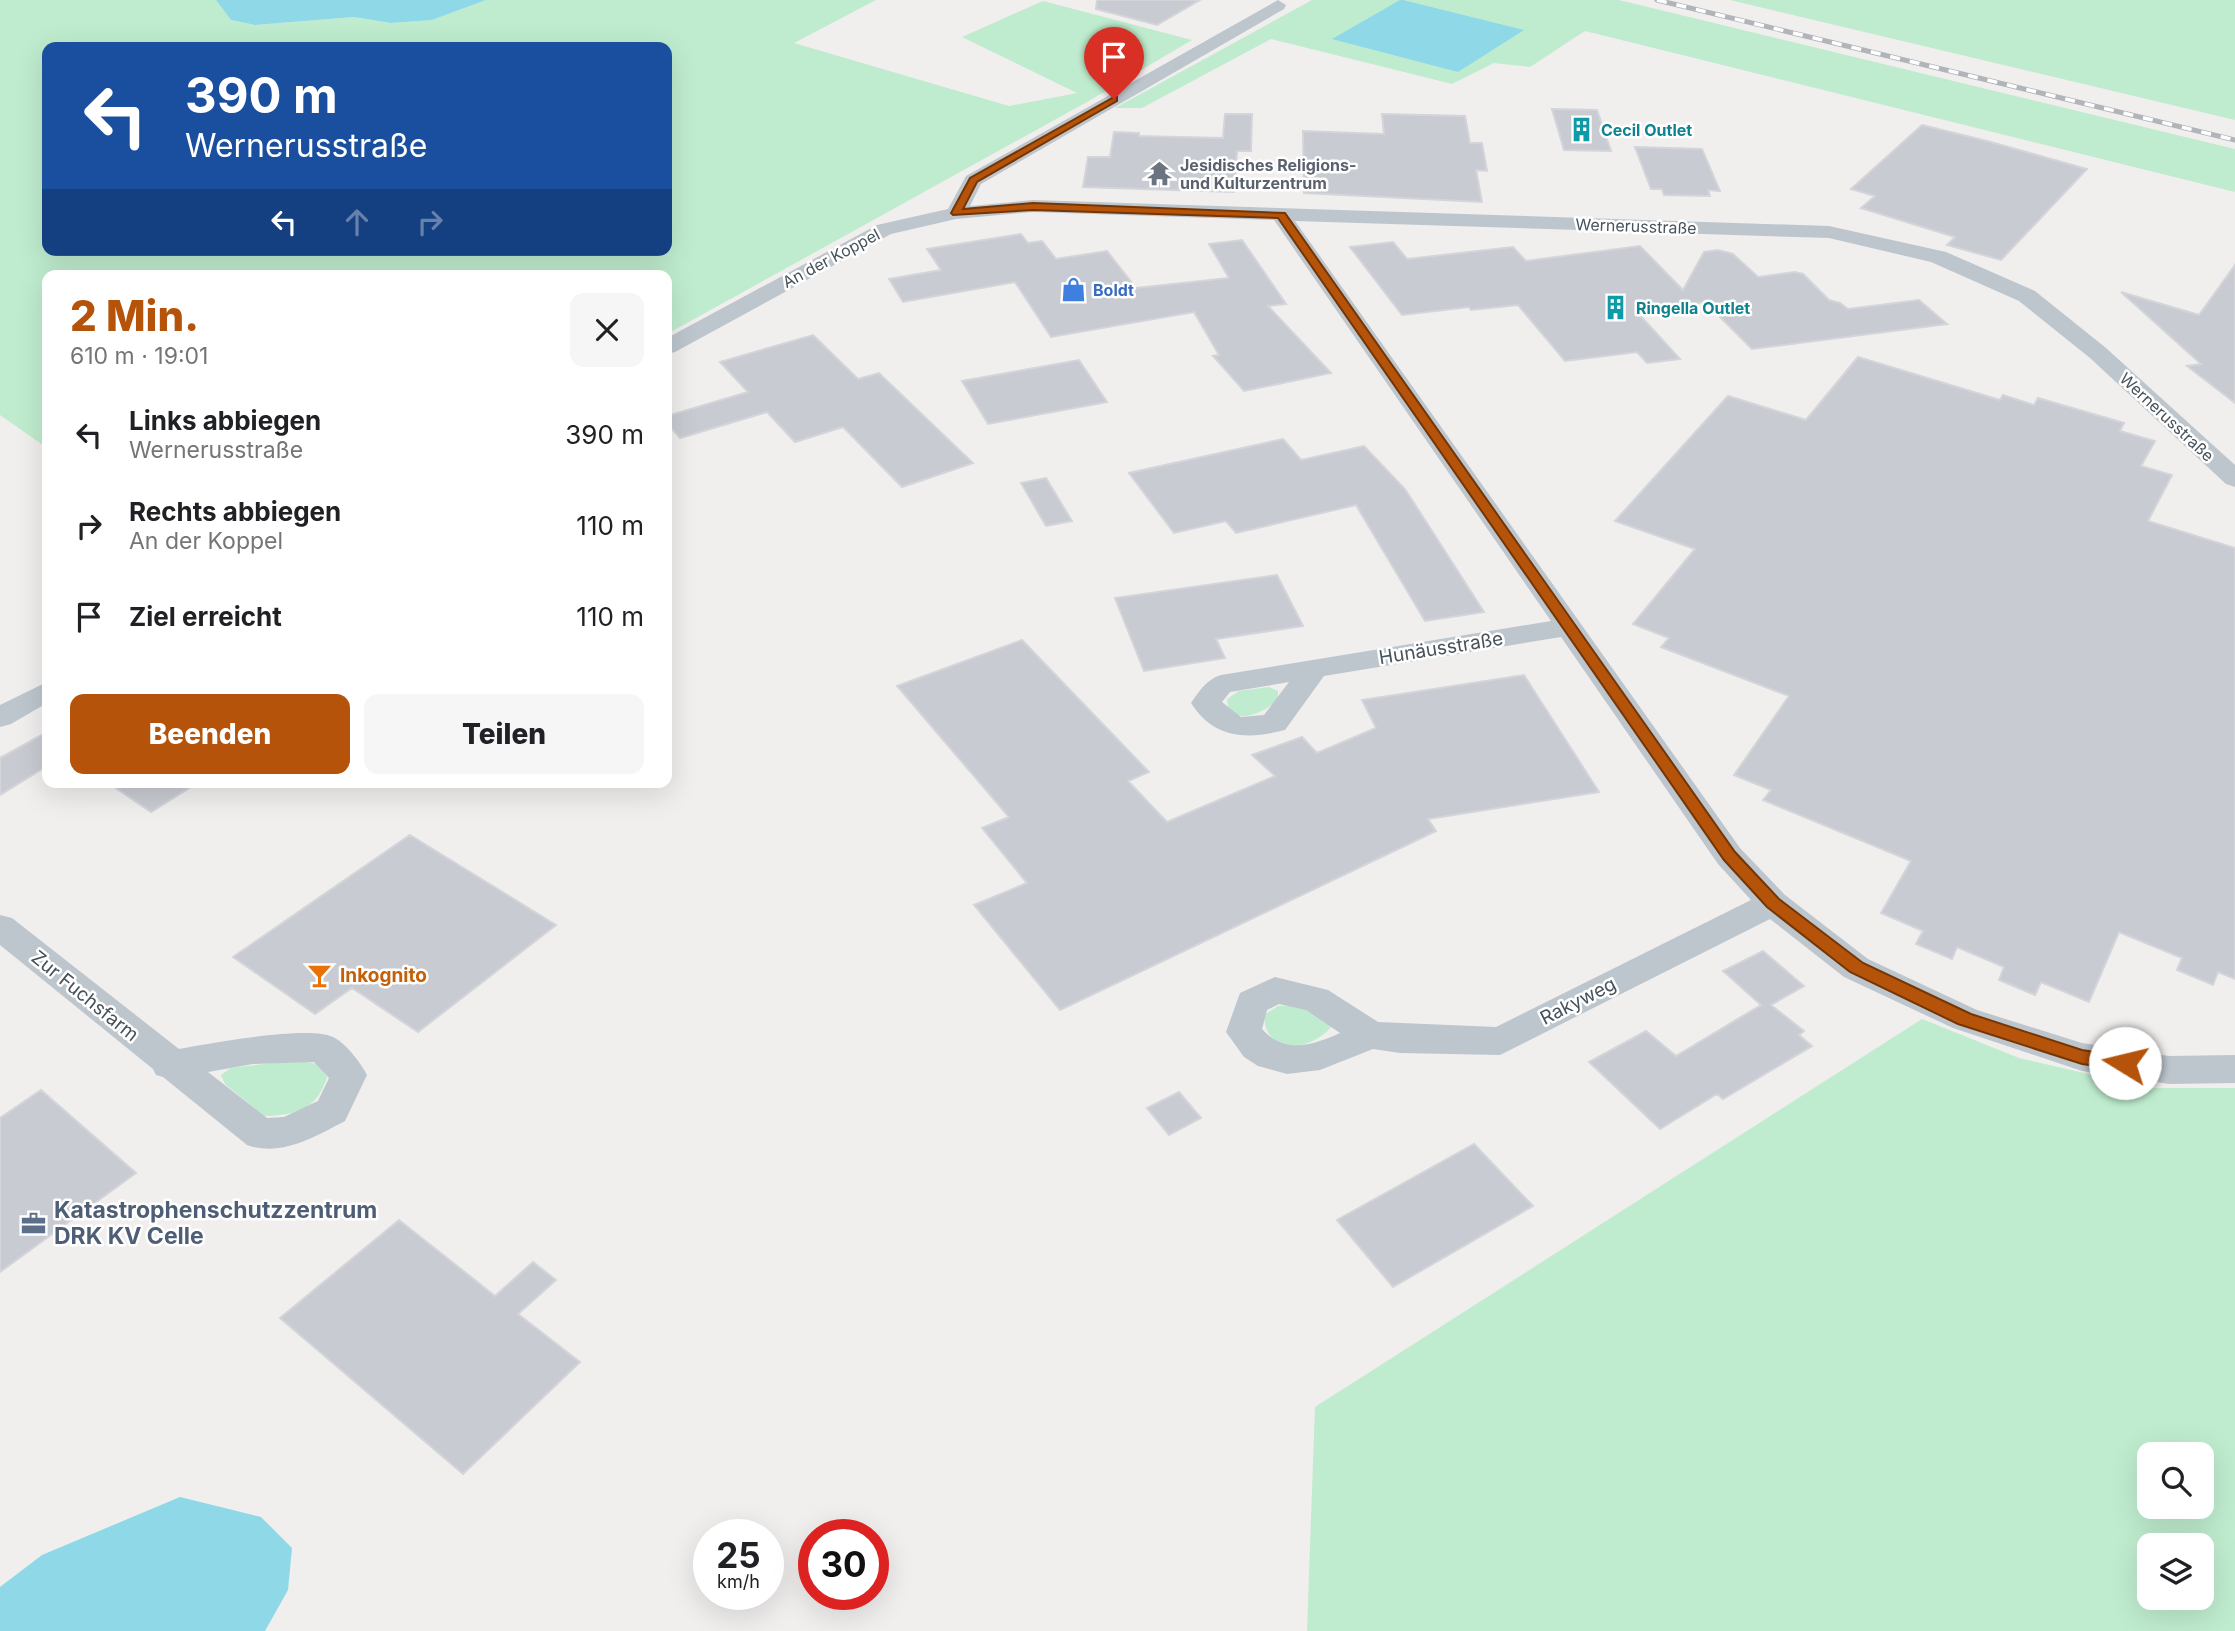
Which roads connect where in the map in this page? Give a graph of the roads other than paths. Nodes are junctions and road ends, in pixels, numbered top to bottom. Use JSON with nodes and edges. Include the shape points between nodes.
{"nodes":[{"id":1,"x":1268,"y":3,"type":"edge"},
{"id":2,"x":956,"y":213,"type":"junction"},
{"id":3,"x":1281,"y":215,"type":"junction"},
{"id":4,"x":672,"y":343,"type":"edge"},
{"id":5,"x":2235,"y":479,"type":"edge"},
{"id":6,"x":1569,"y":627,"type":"junction"},
{"id":7,"x":1314,"y":669,"type":"dead end"},
{"id":8,"x":42,"y":694,"type":"edge"},
{"id":9,"x":0,"y":717,"type":"edge"},
{"id":10,"x":1773,"y":903,"type":"junction"},
{"id":11,"x":0,"y":927,"type":"edge"},
{"id":12,"x":1370,"y":1035,"type":"dead end"},
{"id":13,"x":169,"y":1065,"type":"dead end"},
{"id":14,"x":2235,"y":1069,"type":"edge"}],
"edges":[{"from":1,"to":2,"type":"street","via":[[973,180]]},
{"from":2,"to":3,"type":"street","name":"Wernerusstraße","via":[[1033,206]]},
{"from":2,"to":4,"type":"street","name":"An der Koppel","via":[[884,229]]},
{"from":3,"to":5,"type":"street","name":"Wernerusstraße","via":[[1829,232],[1938,257],[2027,296],[2098,353]]},
{"from":3,"to":6,"type":"street"},
{"from":6,"to":7,"type":"street","name":"Hunäusstraße"},
{"from":6,"to":10,"type":"street","via":[[1729,856]]},
{"from":8,"to":9,"type":"street"},
{"from":10,"to":12,"type":"street","name":"Rakyweg","via":[[1500,1041]]},
{"from":10,"to":14,"type":"street","via":[[1856,968],[1965,1019],[2082,1057],[2169,1070]]},
{"from":11,"to":13,"type":"street","name":"Zur Fuchsfarm"}]}
